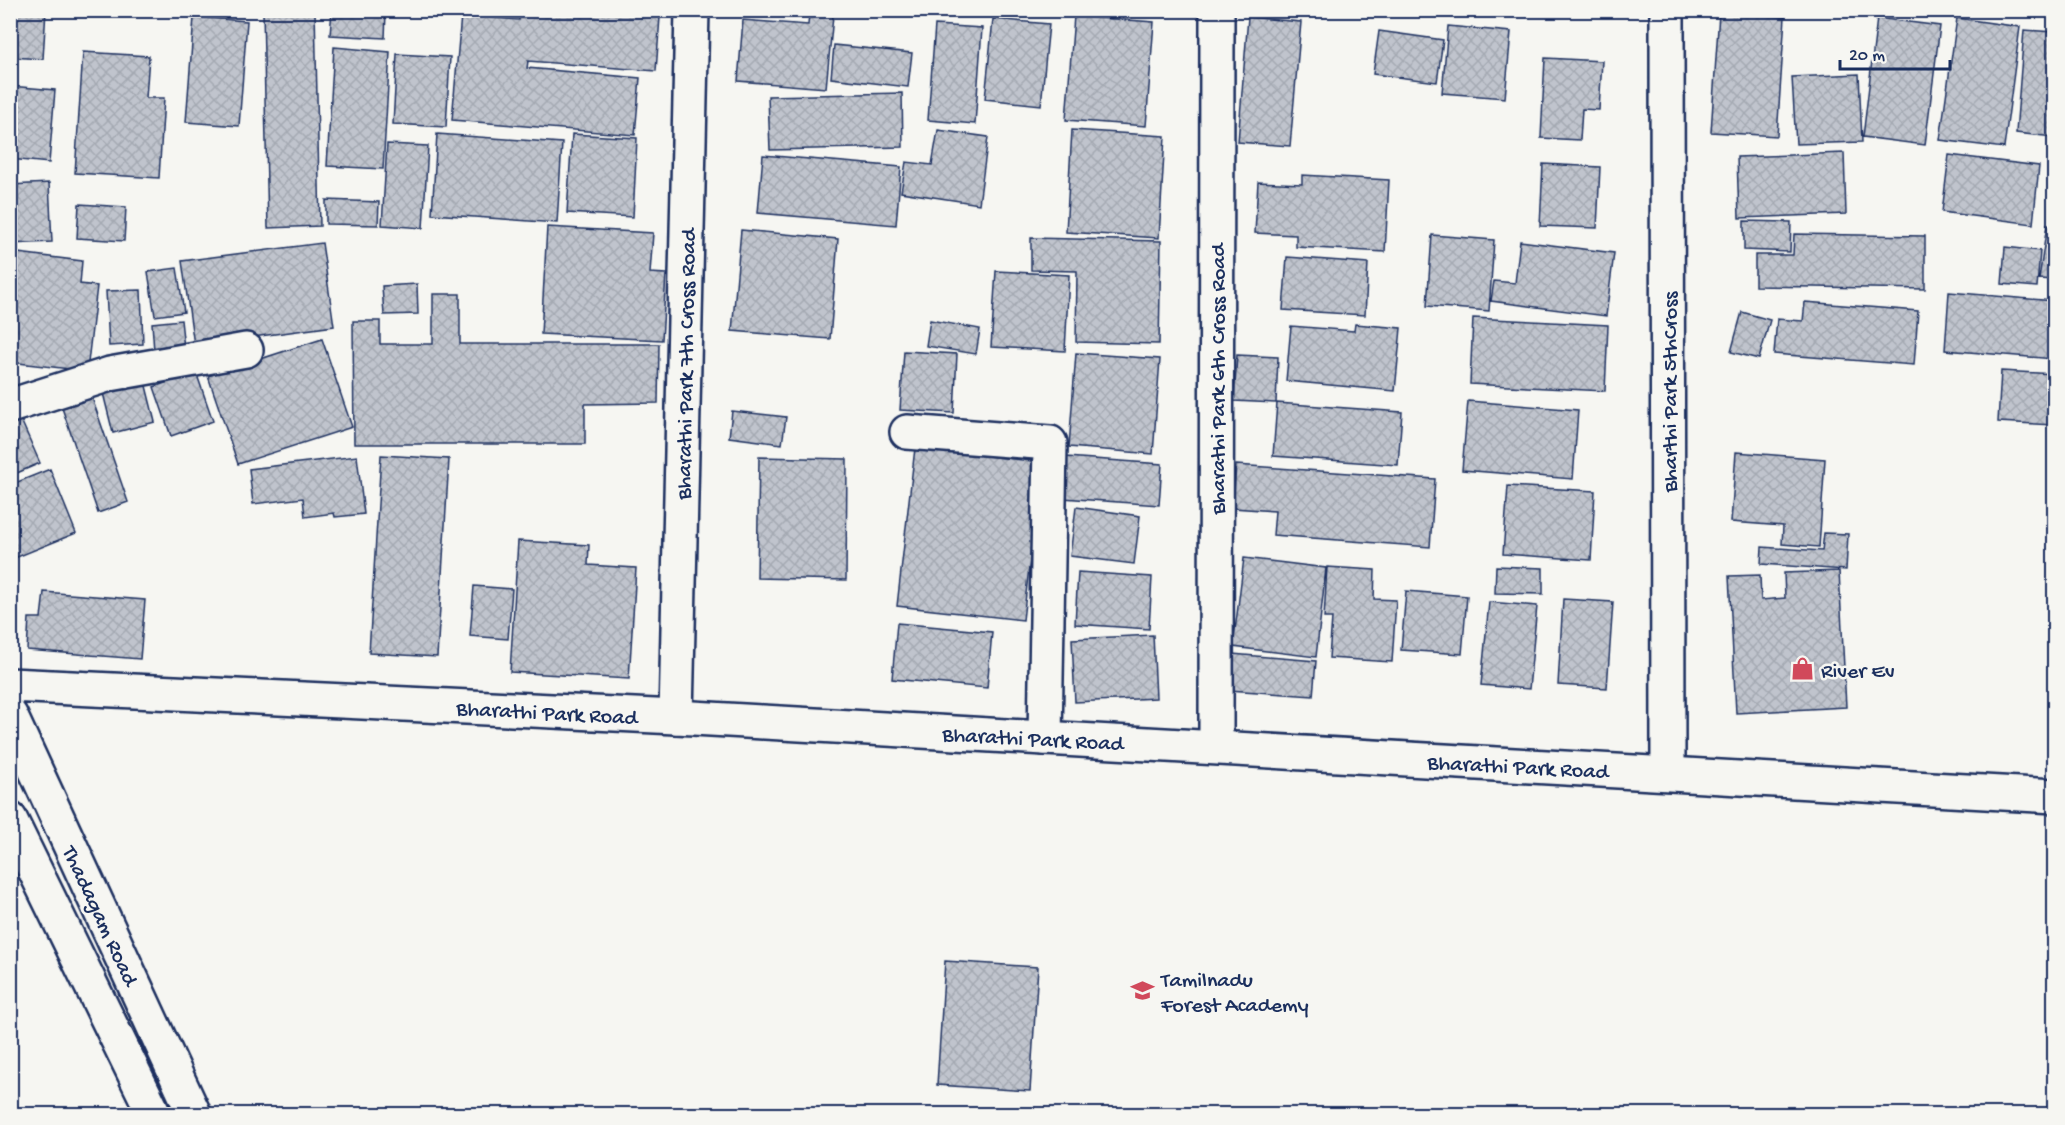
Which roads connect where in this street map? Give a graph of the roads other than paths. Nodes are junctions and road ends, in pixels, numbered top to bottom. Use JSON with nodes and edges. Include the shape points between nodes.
{"nodes":[{"id":1,"x":692,"y":10,"type":"edge"},
{"id":2,"x":1217,"y":10,"type":"edge"},
{"id":3,"x":1667,"y":10,"type":"edge"},
{"id":4,"x":246,"y":350,"type":"dead end"},
{"id":5,"x":10,"y":406,"type":"edge"},
{"id":6,"x":907,"y":432,"type":"dead end"},
{"id":7,"x":10,"y":685,"type":"edge"},
{"id":8,"x":10,"y":715,"type":"edge"},
{"id":9,"x":676,"y":717,"type":"junction"},
{"id":10,"x":1045,"y":738,"type":"junction"},
{"id":11,"x":1216,"y":747,"type":"junction"},
{"id":12,"x":1668,"y":773,"type":"junction"},
{"id":13,"x":2055,"y":796,"type":"edge"},
{"id":14,"x":10,"y":819,"type":"edge"},
{"id":15,"x":154,"y":1114,"type":"edge"},
{"id":16,"x":194,"y":1114,"type":"edge"}],
"edges":[{"from":1,"to":9,"type":"main road","name":"Bharathi Park 7th Cross Road"},
{"from":2,"to":11,"type":"main road","name":"Bharathi Park 6th Cross Road"},
{"from":3,"to":12,"type":"main road","name":"Bharthi Park 5thCross"},
{"from":4,"to":5,"type":"main road","via":[[110,374]]},
{"from":6,"to":10,"type":"main road","via":[[1050,443]]},
{"from":7,"to":9,"type":"main road","name":"Bharathi Park Road"},
{"from":8,"to":16,"type":"main road","name":"Thadagam Road"},
{"from":9,"to":10,"type":"main road","name":"Bharathi Park Road"},
{"from":10,"to":11,"type":"main road","name":"Bharathi Park Road"},
{"from":11,"to":12,"type":"main road","name":"Bharathi Park Road"},
{"from":12,"to":13,"type":"main road","name":"Bharathi Park Road"},
{"from":14,"to":15,"type":"main road","name":"Thadagam Road"}]}
